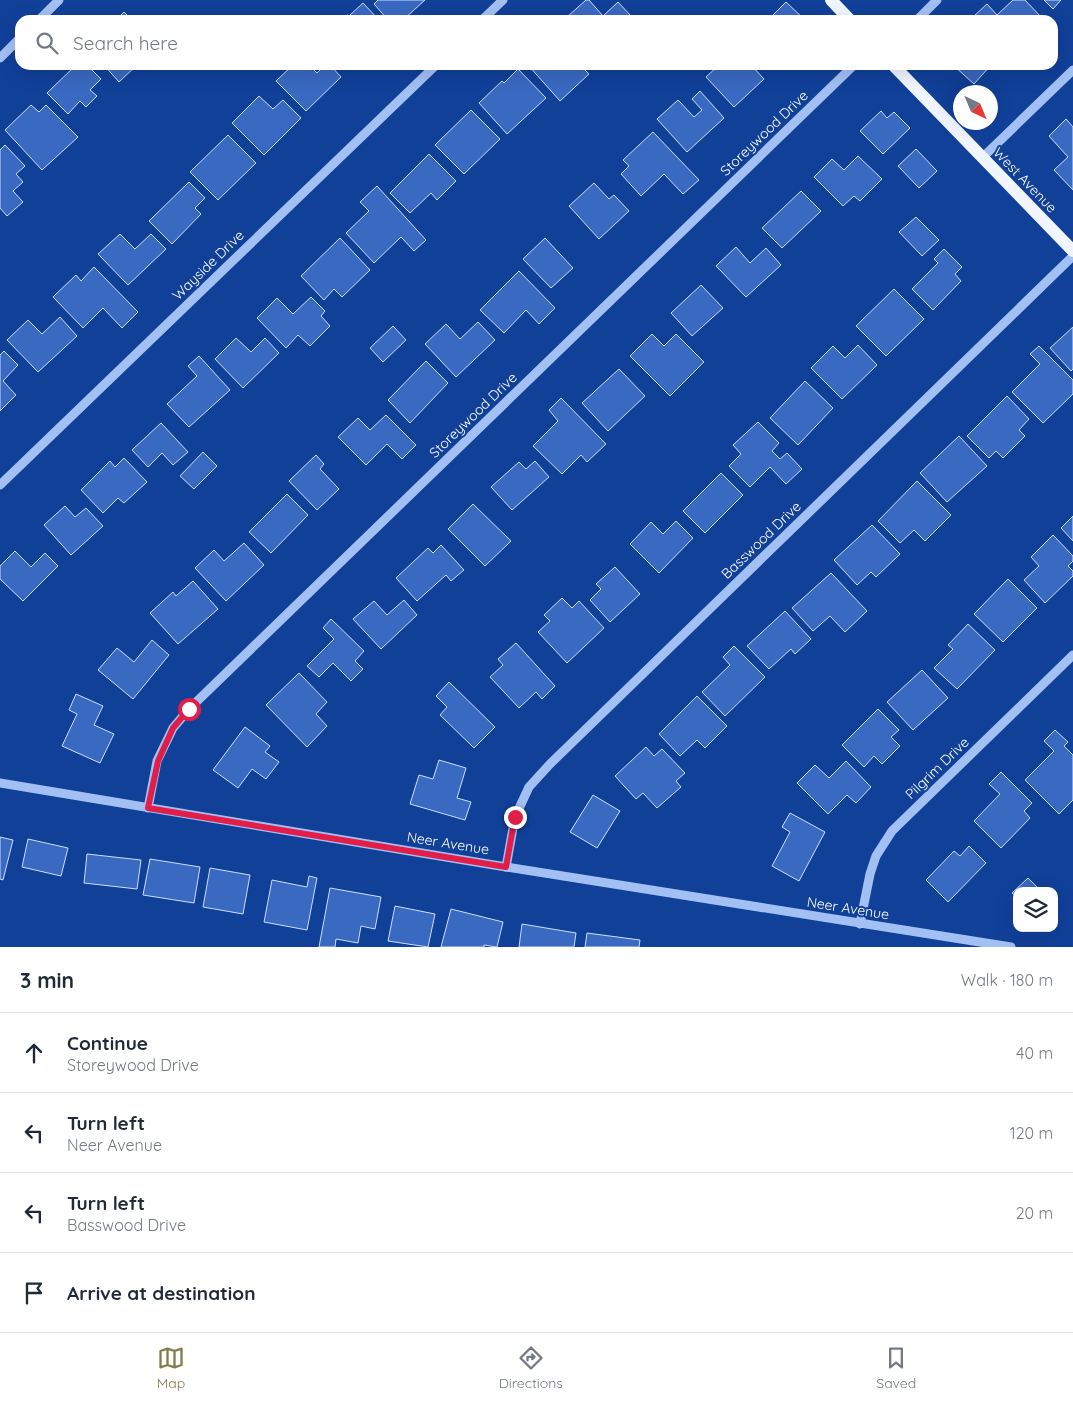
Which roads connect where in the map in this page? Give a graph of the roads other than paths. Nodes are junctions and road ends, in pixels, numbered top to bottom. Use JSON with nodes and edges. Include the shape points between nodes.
{"nodes":[{"id":1,"x":59,"y":0,"type":"edge"},
{"id":2,"x":503,"y":0,"type":"edge"},
{"id":3,"x":831,"y":0,"type":"edge"},
{"id":4,"x":937,"y":0,"type":"edge"},
{"id":5,"x":43,"y":15,"type":"edge"},
{"id":6,"x":487,"y":15,"type":"edge"},
{"id":7,"x":845,"y":15,"type":"edge"},
{"id":8,"x":921,"y":15,"type":"edge"},
{"id":9,"x":15,"y":43,"type":"edge"},
{"id":10,"x":0,"y":58,"type":"edge"},
{"id":11,"x":431,"y":70,"type":"edge"},
{"id":12,"x":849,"y":70,"type":"edge"},
{"id":13,"x":898,"y":70,"type":"edge"},
{"id":14,"x":1073,"y":70,"type":"edge"},
{"id":15,"x":982,"y":157,"type":"junction"},
{"id":16,"x":1073,"y":251,"type":"edge"},
{"id":17,"x":1073,"y":256,"type":"edge"},
{"id":18,"x":0,"y":485,"type":"edge"},
{"id":19,"x":1073,"y":655,"type":"edge"},
{"id":20,"x":0,"y":783,"type":"edge"},
{"id":21,"x":148,"y":808,"type":"junction"},
{"id":22,"x":506,"y":867,"type":"junction"},
{"id":23,"x":860,"y":924,"type":"junction"},
{"id":24,"x":1011,"y":947,"type":"edge"}],
"edges":[{"from":1,"to":5,"type":"street"},
{"from":2,"to":6,"type":"street"},
{"from":3,"to":7,"type":"main road"},
{"from":4,"to":8,"type":"street"},
{"from":9,"to":10,"type":"street"},
{"from":11,"to":18,"type":"street","name":"Wayside Drive"},
{"from":12,"to":21,"type":"street","name":"Storeywood Drive","via":[[189,709],[173,728],[158,761]]},
{"from":13,"to":15,"type":"main road","name":"West Avenue"},
{"from":14,"to":15,"type":"street"},
{"from":15,"to":16,"type":"main road","name":"West Avenue"},
{"from":17,"to":22,"type":"street","name":"Basswood Drive","via":[[550,764],[529,788],[515,817]]},
{"from":19,"to":23,"type":"street","name":"Pilgrim Drive","via":[[892,831],[876,856]]},
{"from":20,"to":21,"type":"street","name":"Neer Avenue"},
{"from":21,"to":22,"type":"street","name":"Neer Avenue"},
{"from":22,"to":23,"type":"street","name":"Neer Avenue"},
{"from":23,"to":24,"type":"street","name":"Neer Avenue"}]}
